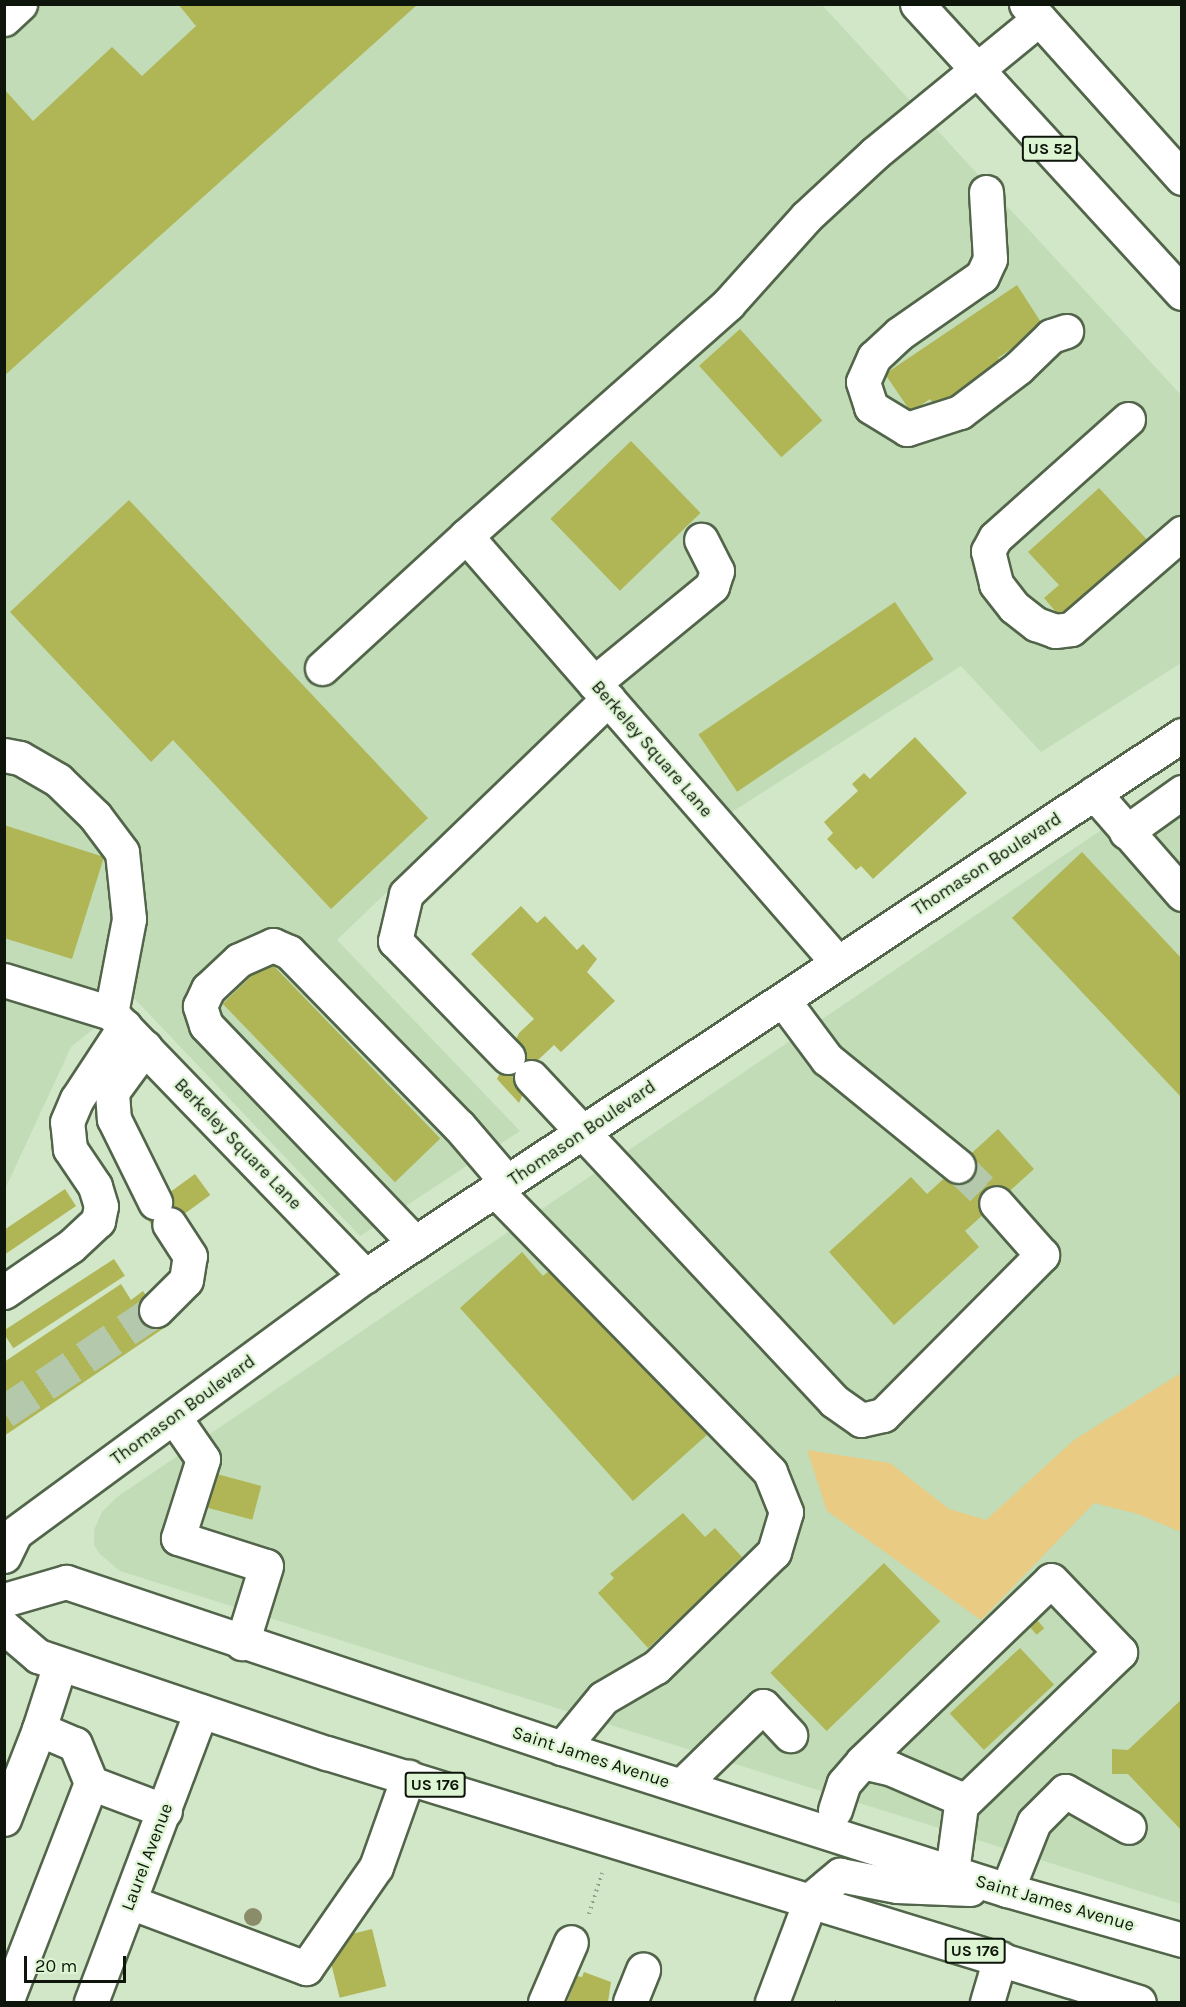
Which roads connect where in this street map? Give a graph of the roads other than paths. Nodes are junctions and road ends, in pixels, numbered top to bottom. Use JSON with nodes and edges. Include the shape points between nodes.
{"nodes":[{"id":1,"x":20,"y":4,"type":"edge"},
{"id":2,"x":917,"y":4,"type":"edge"},
{"id":3,"x":1033,"y":12,"type":"edge"},
{"id":4,"x":4,"y":19,"type":"edge"},
{"id":5,"x":976,"y":70,"type":"junction"},
{"id":6,"x":1182,"y":178,"type":"edge"},
{"id":7,"x":986,"y":192,"type":"dead end"},
{"id":8,"x":1182,"y":293,"type":"edge"},
{"id":9,"x":1066,"y":331,"type":"dead end"},
{"id":10,"x":1128,"y":419,"type":"dead end"},
{"id":11,"x":1182,"y":533,"type":"edge"},
{"id":12,"x":466,"y":536,"type":"junction"},
{"id":13,"x":701,"y":540,"type":"dead end"},
{"id":14,"x":322,"y":668,"type":"dead end"},
{"id":15,"x":601,"y":691,"type":"junction"},
{"id":16,"x":1179,"y":744,"type":"edge"},
{"id":17,"x":4,"y":755,"type":"edge"},
{"id":18,"x":1182,"y":792,"type":"edge"},
{"id":19,"x":1094,"y":793,"type":"junction"},
{"id":20,"x":1126,"y":832,"type":"junction"},
{"id":21,"x":1182,"y":894,"type":"edge"},
{"id":22,"x":838,"y":963,"type":"junction"},
{"id":23,"x":4,"y":980,"type":"edge"},
{"id":24,"x":783,"y":1000,"type":"junction"},
{"id":25,"x":127,"y":1029,"type":"junction"},
{"id":26,"x":582,"y":1132,"type":"junction"},
{"id":27,"x":958,"y":1166,"type":"tunnel mouth"},
{"id":28,"x":501,"y":1186,"type":"junction"},
{"id":29,"x":996,"y":1203,"type":"tunnel mouth"},
{"id":30,"x":415,"y":1243,"type":"junction"},
{"id":31,"x":365,"y":1276,"type":"junction"},
{"id":32,"x":4,"y":1292,"type":"edge"},
{"id":33,"x":156,"y":1310,"type":"tunnel mouth"},
{"id":34,"x":174,"y":1417,"type":"junction"},
{"id":35,"x":4,"y":1556,"type":"edge"},
{"id":36,"x":4,"y":1600,"type":"edge"},
{"id":37,"x":4,"y":1627,"type":"edge"},
{"id":38,"x":242,"y":1643,"type":"junction"},
{"id":39,"x":60,"y":1664,"type":"junction"},
{"id":40,"x":201,"y":1711,"type":"junction"},
{"id":41,"x":39,"y":1729,"type":"junction"},
{"id":42,"x":790,"y":1735,"type":"dead end"},
{"id":43,"x":562,"y":1748,"type":"junction"},
{"id":44,"x":862,"y":1762,"type":"junction"},
{"id":45,"x":408,"y":1777,"type":"junction"},
{"id":46,"x":91,"y":1783,"type":"junction"},
{"id":47,"x":682,"y":1785,"type":"junction"},
{"id":48,"x":962,"y":1805,"type":"junction"},
{"id":49,"x":835,"y":1810,"type":"dead end"},
{"id":50,"x":165,"y":1811,"type":"junction"},
{"id":51,"x":4,"y":1819,"type":"edge"},
{"id":52,"x":1129,"y":1827,"type":"dead end"},
{"id":53,"x":952,"y":1872,"type":"junction"},
{"id":54,"x":1007,"y":1890,"type":"junction"},
{"id":55,"x":812,"y":1899,"type":"junction"},
{"id":56,"x":130,"y":1902,"type":"junction"},
{"id":57,"x":1182,"y":1940,"type":"edge"},
{"id":58,"x":570,"y":1942,"type":"dead end"},
{"id":59,"x":1000,"y":1958,"type":"junction"},
{"id":60,"x":643,"y":1970,"type":"dead end"},
{"id":61,"x":6,"y":2002,"type":"edge"},
{"id":62,"x":91,"y":2002,"type":"edge"},
{"id":63,"x":545,"y":2002,"type":"edge"},
{"id":64,"x":630,"y":2002,"type":"edge"},
{"id":65,"x":772,"y":2002,"type":"edge"},
{"id":66,"x":987,"y":2002,"type":"edge"},
{"id":67,"x":1139,"y":2002,"type":"edge"}],
"edges":[{"from":1,"to":4,"type":"main road"},
{"from":2,"to":5,"type":"main road","number":"US 52"},
{"from":3,"to":5,"type":"main road"},
{"from":3,"to":6,"type":"main road"},
{"from":5,"to":8,"type":"main road","number":"US 52"},
{"from":5,"to":12,"type":"main road","via":[[806,217],[728,304]]},
{"from":7,"to":9,"type":"main road","via":[[990,259],[982,276],[899,334],[874,357],[863,382],[870,407],[907,429],[960,412],[1018,368],[1051,336]]},
{"from":10,"to":11,"type":"main road","via":[[995,538],[988,551],[996,584],[1014,607],[1036,624],[1055,631],[1071,629]]},
{"from":12,"to":14,"type":"main road"},
{"from":12,"to":15,"type":"main road","name":"Berkeley Square Lane"},
{"from":13,"to":15,"type":"main road","via":[[717,571],[712,586]]},
{"from":15,"to":22,"type":"main road","name":"Berkeley Square Lane"},
{"from":15,"to":26,"type":"main road","via":[[406,894],[395,940]]},
{"from":16,"to":19,"type":"main road","name":"Thomason Boulevard"},
{"from":17,"to":25,"type":"main road","via":[[20,758],[58,780],[95,816],[122,852],[129,919]]},
{"from":18,"to":20,"type":"main road"},
{"from":19,"to":20,"type":"main road"},
{"from":19,"to":22,"type":"main road","name":"Thomason Boulevard"},
{"from":20,"to":21,"type":"main road"},
{"from":22,"to":24,"type":"main road","name":"Thomason Boulevard"},
{"from":23,"to":25,"type":"main road"},
{"from":24,"to":26,"type":"main road","name":"Thomason Boulevard"},
{"from":24,"to":27,"type":"main road","via":[[827,1059]]},
{"from":25,"to":31,"type":"main road","name":"Berkeley Square Lane"},
{"from":25,"to":32,"type":"main road","via":[[77,1099],[67,1122],[70,1149],[95,1186],[101,1206],[98,1221],[71,1246]]},
{"from":25,"to":33,"type":"main road","via":[[112,1092],[114,1119],[162,1213],[190,1256],[186,1280]]},
{"from":26,"to":28,"type":"main road","name":"Thomason Boulevard"},
{"from":26,"to":29,"type":"main road","via":[[834,1401],[861,1420],[883,1414],[1042,1255]]},
{"from":28,"to":30,"type":"main road","name":"Thomason Boulevard"},
{"from":28,"to":30,"type":"main road","via":[[459,1126],[289,952],[273,945],[239,960],[208,989],[200,1006],[206,1025]]},
{"from":28,"to":43,"type":"main road","via":[[770,1472],[786,1512],[774,1552],[656,1667],[603,1698]]},
{"from":30,"to":31,"type":"main road","name":"Thomason Boulevard"},
{"from":31,"to":34,"type":"main road","name":"Thomason Boulevard"},
{"from":34,"to":35,"type":"main road","name":"Thomason Boulevard","via":[[15,1533]]},
{"from":34,"to":38,"type":"main road","via":[[203,1459],[178,1538],[266,1566]]},
{"from":36,"to":38,"type":"main road","name":"Saint James Avenue","via":[[66,1582]]},
{"from":37,"to":39,"type":"main road","number":"US 176","via":[[38,1656]]},
{"from":38,"to":43,"type":"main road","name":"Saint James Avenue"},
{"from":39,"to":40,"type":"main road","number":"US 176"},
{"from":39,"to":41,"type":"main road"},
{"from":40,"to":45,"type":"main road","number":"US 176"},
{"from":40,"to":50,"type":"main road","name":"Laurel Avenue"},
{"from":41,"to":46,"type":"main road","via":[[75,1744]]},
{"from":41,"to":51,"type":"main road"},
{"from":42,"to":47,"type":"main road","via":[[763,1706]]},
{"from":43,"to":47,"type":"main road","name":"Saint James Avenue"},
{"from":44,"to":48,"type":"main road","via":[[892,1769],[946,1792],[957,1797]]},
{"from":44,"to":48,"type":"main road","via":[[1051,1580],[1120,1652]]},
{"from":44,"to":49,"type":"main road","via":[[844,1783]]},
{"from":45,"to":55,"type":"main road","number":"US 176"},
{"from":45,"to":56,"type":"main road","via":[[376,1867],[306,1968]]},
{"from":46,"to":50,"type":"main road"},
{"from":46,"to":61,"type":"main road"},
{"from":47,"to":53,"type":"main road","name":"Saint James Avenue"},
{"from":48,"to":53,"type":"main road"},
{"from":50,"to":56,"type":"main road","name":"Laurel Avenue"},
{"from":52,"to":54,"type":"main road","via":[[1065,1791],[1034,1822]]},
{"from":53,"to":54,"type":"main road","name":"Saint James Avenue"},
{"from":54,"to":55,"type":"main road","via":[[897,1886],[840,1875]]},
{"from":54,"to":57,"type":"main road","name":"Saint James Avenue"},
{"from":55,"to":59,"type":"main road","number":"US 176"},
{"from":55,"to":65,"type":"main road"},
{"from":56,"to":62,"type":"main road","name":"Laurel Avenue"},
{"from":58,"to":63,"type":"main road"},
{"from":59,"to":66,"type":"main road"},
{"from":59,"to":67,"type":"main road","number":"US 176"},
{"from":60,"to":64,"type":"main road"}]}
